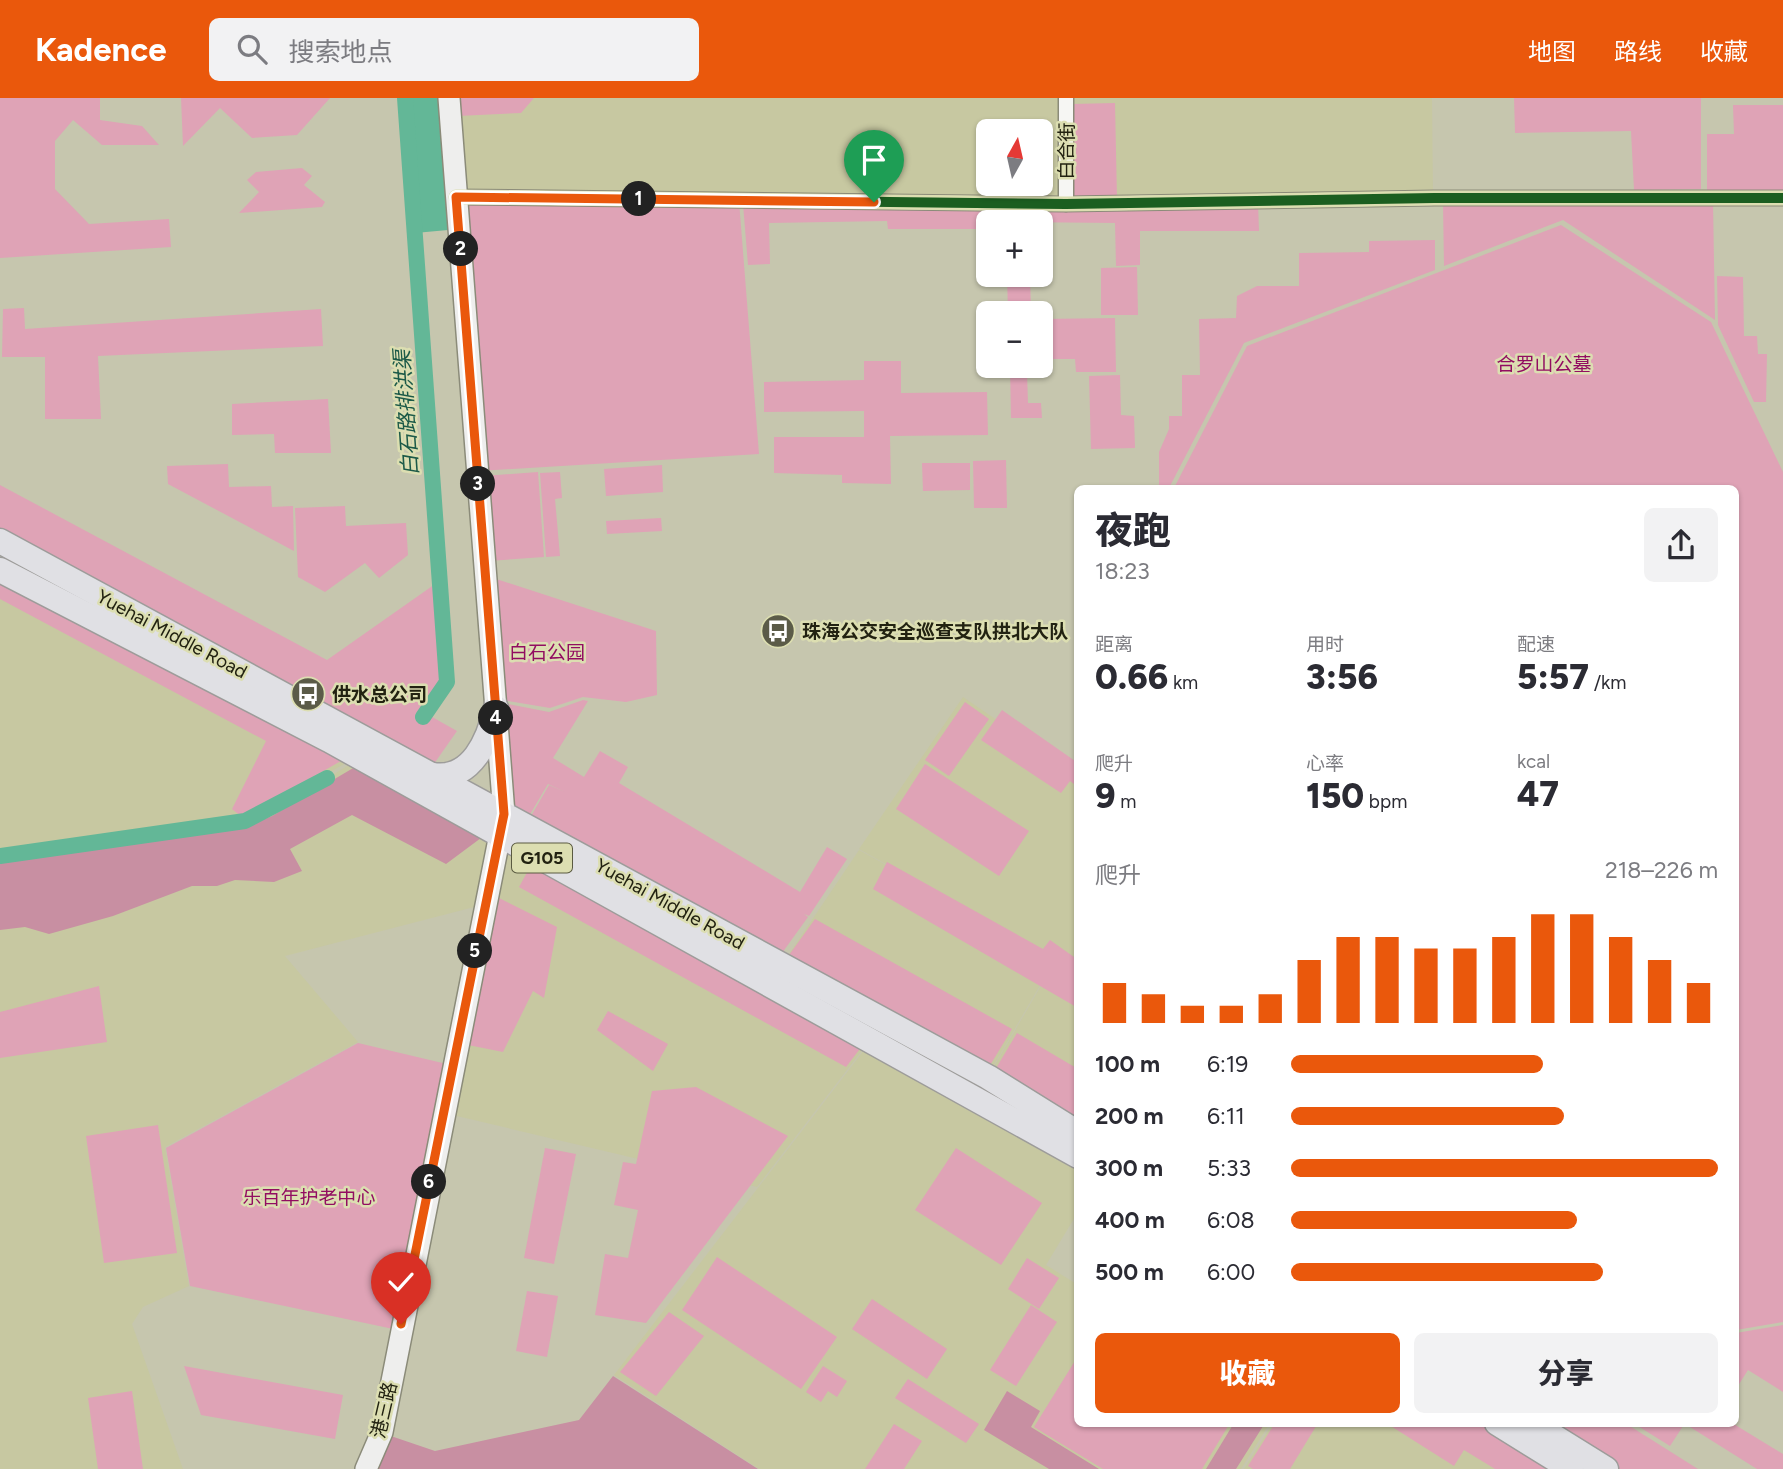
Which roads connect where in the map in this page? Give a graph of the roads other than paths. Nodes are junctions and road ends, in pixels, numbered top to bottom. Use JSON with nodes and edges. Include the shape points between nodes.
{"nodes":[{"id":1,"x":449,"y":98,"type":"edge"},
{"id":2,"x":1066,"y":98,"type":"edge"},
{"id":3,"x":456,"y":197,"type":"junction"},
{"id":4,"x":1783,"y":198,"type":"edge"},
{"id":5,"x":1066,"y":204,"type":"junction"},
{"id":6,"x":0,"y":541,"type":"edge"},
{"id":7,"x":0,"y":570,"type":"edge"},
{"id":8,"x":496,"y":708,"type":"junction"},
{"id":9,"x":433,"y":775,"type":"junction"},
{"id":10,"x":501,"y":824,"type":"junction"},
{"id":11,"x":1074,"y":1131,"type":"edge"},
{"id":12,"x":1074,"y":1154,"type":"edge"},
{"id":13,"x":1503,"y":1427,"type":"edge"},
{"id":14,"x":1538,"y":1427,"type":"edge"},
{"id":15,"x":366,"y":1469,"type":"edge"},
{"id":16,"x":1571,"y":1469,"type":"edge"},
{"id":17,"x":1606,"y":1469,"type":"edge"}],
"edges":[{"from":1,"to":3,"type":"main road","name":"港三路"},
{"from":2,"to":5,"type":"street","name":"白合街"},
{"from":3,"to":5,"type":"street"},
{"from":3,"to":8,"type":"main road","name":"港三路"},
{"from":4,"to":5,"type":"street"},
{"from":6,"to":9,"type":"highway","name":"Yuehai Middle Road","number":"G105"},
{"from":7,"to":10,"type":"highway","name":"Yuehai Middle Road","number":"G105"},
{"from":8,"to":9,"type":"highway","via":[[482,747],[467,766],[451,775]]},
{"from":8,"to":10,"type":"main road","name":"港三路"},
{"from":9,"to":10,"type":"highway","name":"Yuehai Middle Road","number":"G105"},
{"from":10,"to":11,"type":"highway","name":"Yuehai Middle Road","number":"G105","via":[[988,1077]]},
{"from":10,"to":12,"type":"highway","name":"Yuehai Middle Road","number":"G105"},
{"from":10,"to":15,"type":"main road","name":"港三路","via":[[382,1433]]},
{"from":13,"to":16,"type":"highway"},
{"from":14,"to":17,"type":"highway"}]}
